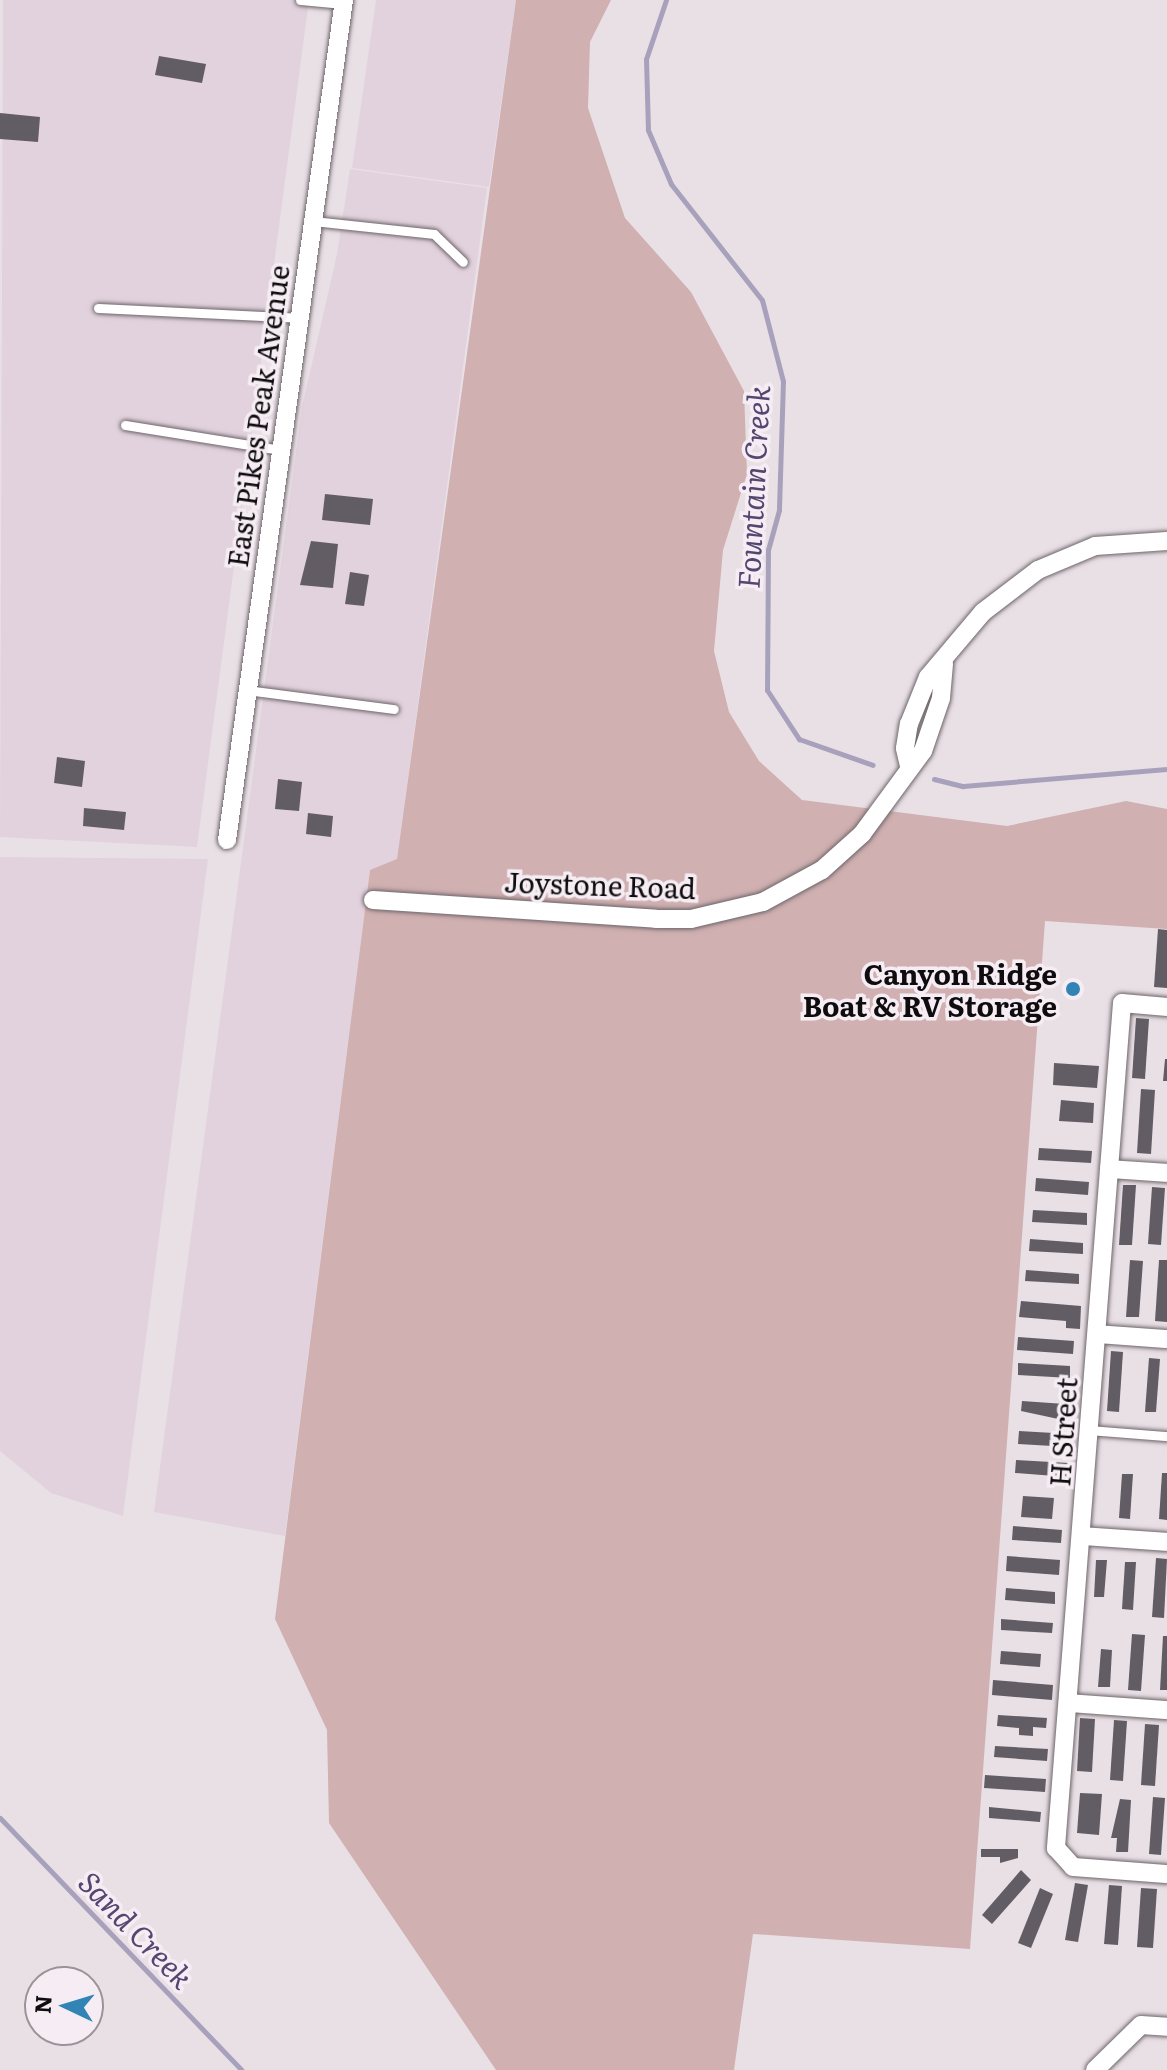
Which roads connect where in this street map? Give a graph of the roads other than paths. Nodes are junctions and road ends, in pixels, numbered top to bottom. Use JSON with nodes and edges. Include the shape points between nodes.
{"nodes":[{"id":1,"x":300,"y":0,"type":"edge"},
{"id":2,"x":344,"y":2,"type":"edge"},
{"id":3,"x":313,"y":221,"type":"junction"},
{"id":4,"x":463,"y":262,"type":"dead end"},
{"id":5,"x":98,"y":308,"type":"dead end"},
{"id":6,"x":299,"y":318,"type":"junction"},
{"id":7,"x":125,"y":425,"type":"dead end"},
{"id":8,"x":281,"y":450,"type":"junction"},
{"id":9,"x":1167,"y":541,"type":"edge"},
{"id":10,"x":247,"y":690,"type":"junction"},
{"id":11,"x":394,"y":709,"type":"dead end"},
{"id":12,"x":227,"y":840,"type":"dead end"},
{"id":13,"x":373,"y":900,"type":"dead end"},
{"id":14,"x":1167,"y":1007,"type":"edge"},
{"id":15,"x":1109,"y":1169,"type":"junction"},
{"id":16,"x":1167,"y":1173,"type":"edge"},
{"id":17,"x":1097,"y":1334,"type":"junction"},
{"id":18,"x":1167,"y":1339,"type":"edge"},
{"id":19,"x":1090,"y":1430,"type":"junction"},
{"id":20,"x":1167,"y":1436,"type":"edge"},
{"id":21,"x":1082,"y":1536,"type":"junction"},
{"id":22,"x":1167,"y":1542,"type":"edge"},
{"id":23,"x":1069,"y":1703,"type":"junction"},
{"id":24,"x":1167,"y":1710,"type":"edge"},
{"id":25,"x":1167,"y":1874,"type":"edge"},
{"id":26,"x":1167,"y":2027,"type":"edge"},
{"id":27,"x":1095,"y":2070,"type":"edge"}],
"edges":[{"from":1,"to":2,"type":"lane"},
{"from":2,"to":3,"type":"street","name":"East Pikes Peak Avenue"},
{"from":3,"to":4,"type":"lane","via":[[434,234]]},
{"from":3,"to":6,"type":"street","name":"East Pikes Peak Avenue"},
{"from":5,"to":6,"type":"lane"},
{"from":6,"to":8,"type":"street","name":"East Pikes Peak Avenue"},
{"from":7,"to":8,"type":"lane"},
{"from":8,"to":10,"type":"street","name":"East Pikes Peak Avenue"},
{"from":9,"to":13,"type":"street","name":"Joystone Road","via":[[1095,546],[1038,570],[983,612],[944,663],[941,698],[923,751],[862,834],[822,870],[739,910],[656,919]]},
{"from":10,"to":11,"type":"lane"},
{"from":10,"to":12,"type":"street","name":"East Pikes Peak Avenue"},
{"from":14,"to":15,"type":"street","name":"H Street","via":[[1122,1003]]},
{"from":15,"to":16,"type":"street"},
{"from":15,"to":17,"type":"street","name":"H Street"},
{"from":17,"to":18,"type":"street"},
{"from":17,"to":19,"type":"street","name":"H Street"},
{"from":19,"to":20,"type":"lane"},
{"from":19,"to":21,"type":"street","name":"H Street"},
{"from":21,"to":22,"type":"street"},
{"from":21,"to":23,"type":"street","name":"H Street"},
{"from":23,"to":24,"type":"street"},
{"from":23,"to":25,"type":"street","name":"H Street","via":[[1056,1848],[1060,1866]]},
{"from":26,"to":27,"type":"street","via":[[1141,2025]]}]}
